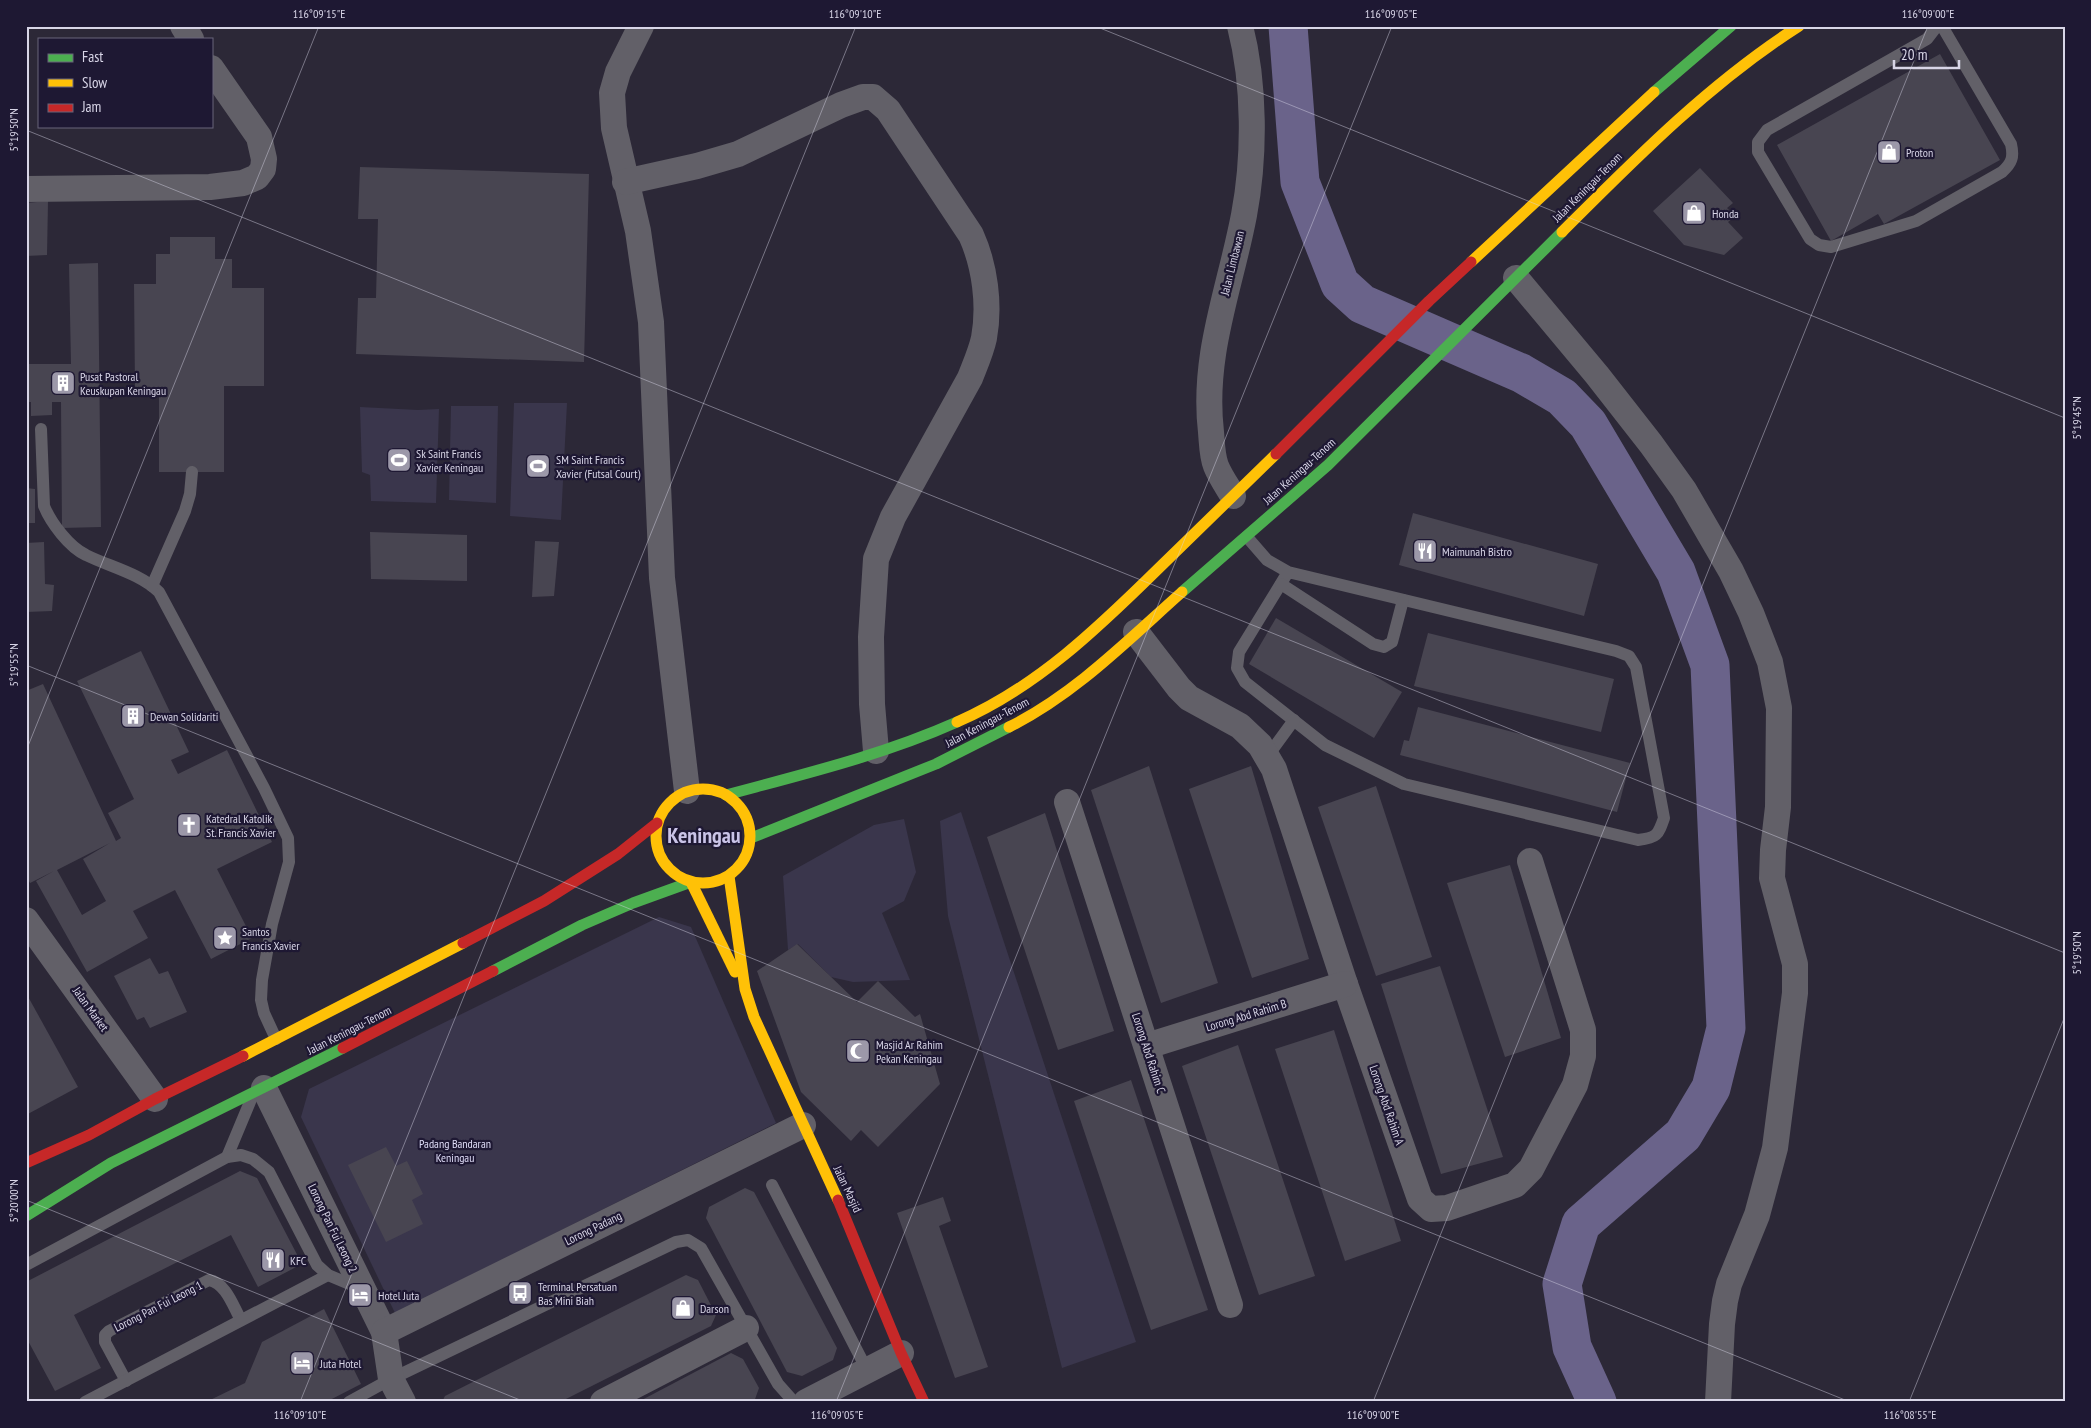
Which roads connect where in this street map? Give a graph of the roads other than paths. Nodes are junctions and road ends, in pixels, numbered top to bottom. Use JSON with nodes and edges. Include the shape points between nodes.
{"nodes":[{"id":1,"x":182,"y":26,"type":"edge"},
{"id":2,"x":640,"y":26,"type":"edge"},
{"id":3,"x":1240,"y":26,"type":"edge"},
{"id":4,"x":1731,"y":26,"type":"edge"},
{"id":5,"x":1937,"y":26,"type":"edge"},
{"id":6,"x":1942,"y":26,"type":"edge"},
{"id":7,"x":1792,"y":28,"type":"edge"},
{"id":8,"x":190,"y":38,"type":"edge"},
{"id":9,"x":1692,"y":43,"type":"dead end"},
{"id":10,"x":212,"y":69,"type":"edge"},
{"id":11,"x":1674,"y":73,"type":"junction"},
{"id":12,"x":625,"y":182,"type":"junction"},
{"id":13,"x":26,"y":189,"type":"edge"},
{"id":14,"x":1516,"y":278,"type":"junction"},
{"id":15,"x":41,"y":429,"type":"dead end"},
{"id":16,"x":192,"y":472,"type":"dead end"},
{"id":17,"x":1233,"y":496,"type":"junction"},
{"id":18,"x":1247,"y":537,"type":"junction"},
{"id":19,"x":1288,"y":572,"type":"junction"},
{"id":20,"x":1281,"y":584,"type":"junction"},
{"id":21,"x":152,"y":586,"type":"junction"},
{"id":22,"x":1403,"y":600,"type":"junction"},
{"id":23,"x":1136,"y":632,"type":"junction"},
{"id":24,"x":1294,"y":720,"type":"junction"},
{"id":25,"x":876,"y":751,"type":"junction"},
{"id":26,"x":1267,"y":757,"type":"junction"},
{"id":27,"x":687,"y":791,"type":"junction"},
{"id":28,"x":726,"y":795,"type":"junction"},
{"id":29,"x":1067,"y":802,"type":"dead end"},
{"id":30,"x":657,"y":822,"type":"junction"},
{"id":31,"x":751,"y":838,"type":"junction"},
{"id":32,"x":1530,"y":861,"type":"dead end"},
{"id":33,"x":729,"y":876,"type":"junction"},
{"id":34,"x":691,"y":882,"type":"junction"},
{"id":35,"x":26,"y":920,"type":"edge"},
{"id":36,"x":1346,"y":984,"type":"junction"},
{"id":37,"x":745,"y":988,"type":"junction"},
{"id":38,"x":276,"y":1039,"type":"junction"},
{"id":39,"x":1146,"y":1046,"type":"junction"},
{"id":40,"x":259,"y":1090,"type":"junction"},
{"id":41,"x":155,"y":1099,"type":"junction"},
{"id":42,"x":803,"y":1125,"type":"junction"},
{"id":43,"x":227,"y":1157,"type":"junction"},
{"id":44,"x":26,"y":1163,"type":"edge"},
{"id":45,"x":772,"y":1185,"type":"dead end"},
{"id":46,"x":26,"y":1216,"type":"edge"},
{"id":47,"x":26,"y":1265,"type":"edge"},
{"id":48,"x":328,"y":1275,"type":"junction"},
{"id":49,"x":363,"y":1290,"type":"junction"},
{"id":50,"x":1230,"y":1304,"type":"dead end"},
{"id":51,"x":241,"y":1320,"type":"junction"},
{"id":52,"x":746,"y":1328,"type":"junction"},
{"id":53,"x":384,"y":1332,"type":"junction"},
{"id":54,"x":901,"y":1353,"type":"junction"},
{"id":55,"x":867,"y":1370,"type":"junction"},
{"id":56,"x":126,"y":1381,"type":"junction"},
{"id":57,"x":397,"y":1390,"type":"edge"},
{"id":58,"x":86,"y":1402,"type":"edge"},
{"id":59,"x":349,"y":1402,"type":"edge"},
{"id":60,"x":603,"y":1402,"type":"edge"},
{"id":61,"x":794,"y":1402,"type":"edge"},
{"id":62,"x":806,"y":1402,"type":"edge"},
{"id":63,"x":924,"y":1402,"type":"edge"},
{"id":64,"x":1718,"y":1402,"type":"edge"}],
"edges":[{"from":1,"to":8,"type":"street"},
{"from":2,"to":12,"type":"street","via":[[618,72],[612,94],[614,128]]},
{"from":3,"to":17,"type":"street","name":"Jalan Limbawan","via":[[1251,106],[1250,154],[1244,214],[1214,337],[1208,404],[1215,462]]},
{"from":4,"to":11,"type":"main road","name":"Jalan Keningau-Tenom"},
{"from":5,"to":6,"type":"lane","via":[[1927,39],[1767,130],[1758,142],[1758,152],[1810,240],[1831,247],[1916,221],[2011,164],[2011,144]]},
{"from":7,"to":14,"type":"main road","name":"Jalan Keningau-Tenom","via":[[1709,91],[1630,164]]},
{"from":9,"to":11,"type":"main road"},
{"from":10,"to":13,"type":"street","via":[[259,137],[264,159],[263,168],[257,176],[242,183],[210,187]]},
{"from":11,"to":17,"type":"main road","name":"Jalan Keningau-Tenom","via":[[1429,301]]},
{"from":12,"to":25,"type":"street","via":[[738,154],[841,105],[863,97],[873,98],[888,110],[971,236],[979,254],[986,303],[984,337],[979,355],[970,378],[893,517],[876,559],[871,637]]},
{"from":12,"to":27,"type":"street","via":[[638,231],[651,322],[662,578]]},
{"from":14,"to":18,"type":"main road","name":"Jalan Keningau-Tenom","via":[[1328,465]]},
{"from":14,"to":64,"type":"street","via":[[1597,375],[1684,490],[1731,571],[1751,613],[1770,662],[1779,708],[1778,807],[1772,878],[1796,964],[1795,993],[1775,1148],[1757,1214],[1724,1301]]},
{"from":15,"to":21,"type":"lane","via":[[44,506],[48,516],[85,555]]},
{"from":16,"to":21,"type":"lane","via":[[185,511]]},
{"from":17,"to":25,"type":"main road","name":"Jalan Keningau-Tenom","via":[[1110,617],[1052,666],[970,717],[918,739]]},
{"from":18,"to":19,"type":"lane","via":[[1267,560]]},
{"from":18,"to":23,"type":"main road","name":"Jalan Keningau-Tenom"},
{"from":19,"to":20,"type":"lane"},
{"from":19,"to":22,"type":"lane"},
{"from":20,"to":22,"type":"lane","via":[[1373,644],[1384,647],[1392,642]]},
{"from":20,"to":24,"type":"lane","via":[[1238,652],[1237,668],[1245,682]]},
{"from":21,"to":38,"type":"lane","via":[[169,608],[288,838],[289,862],[272,924],[262,980],[264,1013]]},
{"from":22,"to":24,"type":"lane","via":[[1629,656],[1636,667],[1664,818],[1659,832],[1652,838],[1638,840],[1404,784],[1325,745]]},
{"from":23,"to":26,"type":"street","name":"Lorong Abd Rahim A","via":[[1189,698],[1240,726],[1260,745]]},
{"from":23,"to":31,"type":"main road","name":"Jalan Keningau-Tenom","via":[[1082,680],[1024,720],[936,764]]},
{"from":24,"to":26,"type":"lane"},
{"from":25,"to":28,"type":"main road","name":"Jalan Keningau-Tenom"},
{"from":26,"to":36,"type":"street","name":"Lorong Abd Rahim A","via":[[1274,769]]},
{"from":27,"to":28,"type":"main road","via":[[707,789]]},
{"from":27,"to":30,"type":"main road","via":[[674,798]]},
{"from":28,"to":31,"type":"main road","via":[[744,813]]},
{"from":29,"to":39,"type":"street","name":"Lorong Abd Rahim C"},
{"from":30,"to":34,"type":"main road","via":[[658,852],[677,876]]},
{"from":30,"to":38,"type":"main road","name":"Jalan Keningau-Tenom","via":[[618,854],[544,901]]},
{"from":31,"to":33,"type":"main road","via":[[744,860]]},
{"from":32,"to":36,"type":"street","name":"Lorong Abd Rahim A","via":[[1583,1030],[1583,1056],[1574,1084],[1531,1169],[1515,1185],[1447,1208],[1431,1209],[1420,1199]]},
{"from":33,"to":34,"type":"main road","via":[[717,881]]},
{"from":33,"to":37,"type":"main road"},
{"from":34,"to":37,"type":"main road"},
{"from":34,"to":40,"type":"main road","name":"Jalan Keningau-Tenom","via":[[582,924]]},
{"from":35,"to":41,"type":"street","name":"Jalan Market"},
{"from":36,"to":39,"type":"street","name":"Lorong Abd Rahim B"},
{"from":37,"to":42,"type":"main road","name":"Jalan Masjid"},
{"from":38,"to":41,"type":"main road","name":"Jalan Keningau-Tenom"},
{"from":39,"to":50,"type":"street","name":"Lorong Abd Rahim C"},
{"from":40,"to":43,"type":"lane"},
{"from":40,"to":46,"type":"main road","name":"Jalan Keningau-Tenom","via":[[111,1163]]},
{"from":40,"to":49,"type":"street","name":"Lorong Pan Fui Leong 2"},
{"from":41,"to":44,"type":"main road","name":"Jalan Keningau-Tenom","via":[[89,1135]]},
{"from":42,"to":53,"type":"street","name":"Lorong Padang"},
{"from":42,"to":54,"type":"main road","name":"Jalan Masjid","via":[[849,1223]]},
{"from":43,"to":47,"type":"lane"},
{"from":43,"to":48,"type":"lane","name":"Lorong Pan Fui Leong 2","via":[[241,1155],[253,1159],[269,1172],[317,1265]]},
{"from":45,"to":55,"type":"lane"},
{"from":48,"to":49,"type":"lane","name":"Lorong Pan Fui Leong 2"},
{"from":48,"to":51,"type":"lane"},
{"from":49,"to":53,"type":"street"},
{"from":51,"to":56,"type":"lane"},
{"from":51,"to":56,"type":"lane","name":"Lorong Pan Fui Leong 1","via":[[223,1287],[209,1280],[109,1331],[105,1342]]},
{"from":52,"to":57,"type":"lane","via":[[702,1248],[688,1240],[676,1242]]},
{"from":52,"to":60,"type":"street"},
{"from":52,"to":61,"type":"lane","via":[[778,1384]]},
{"from":53,"to":57,"type":"street"},
{"from":54,"to":55,"type":"street"},
{"from":54,"to":63,"type":"main road","name":"Jalan Masjid"},
{"from":55,"to":62,"type":"street"},
{"from":56,"to":58,"type":"lane"},
{"from":57,"to":59,"type":"lane"}]}
